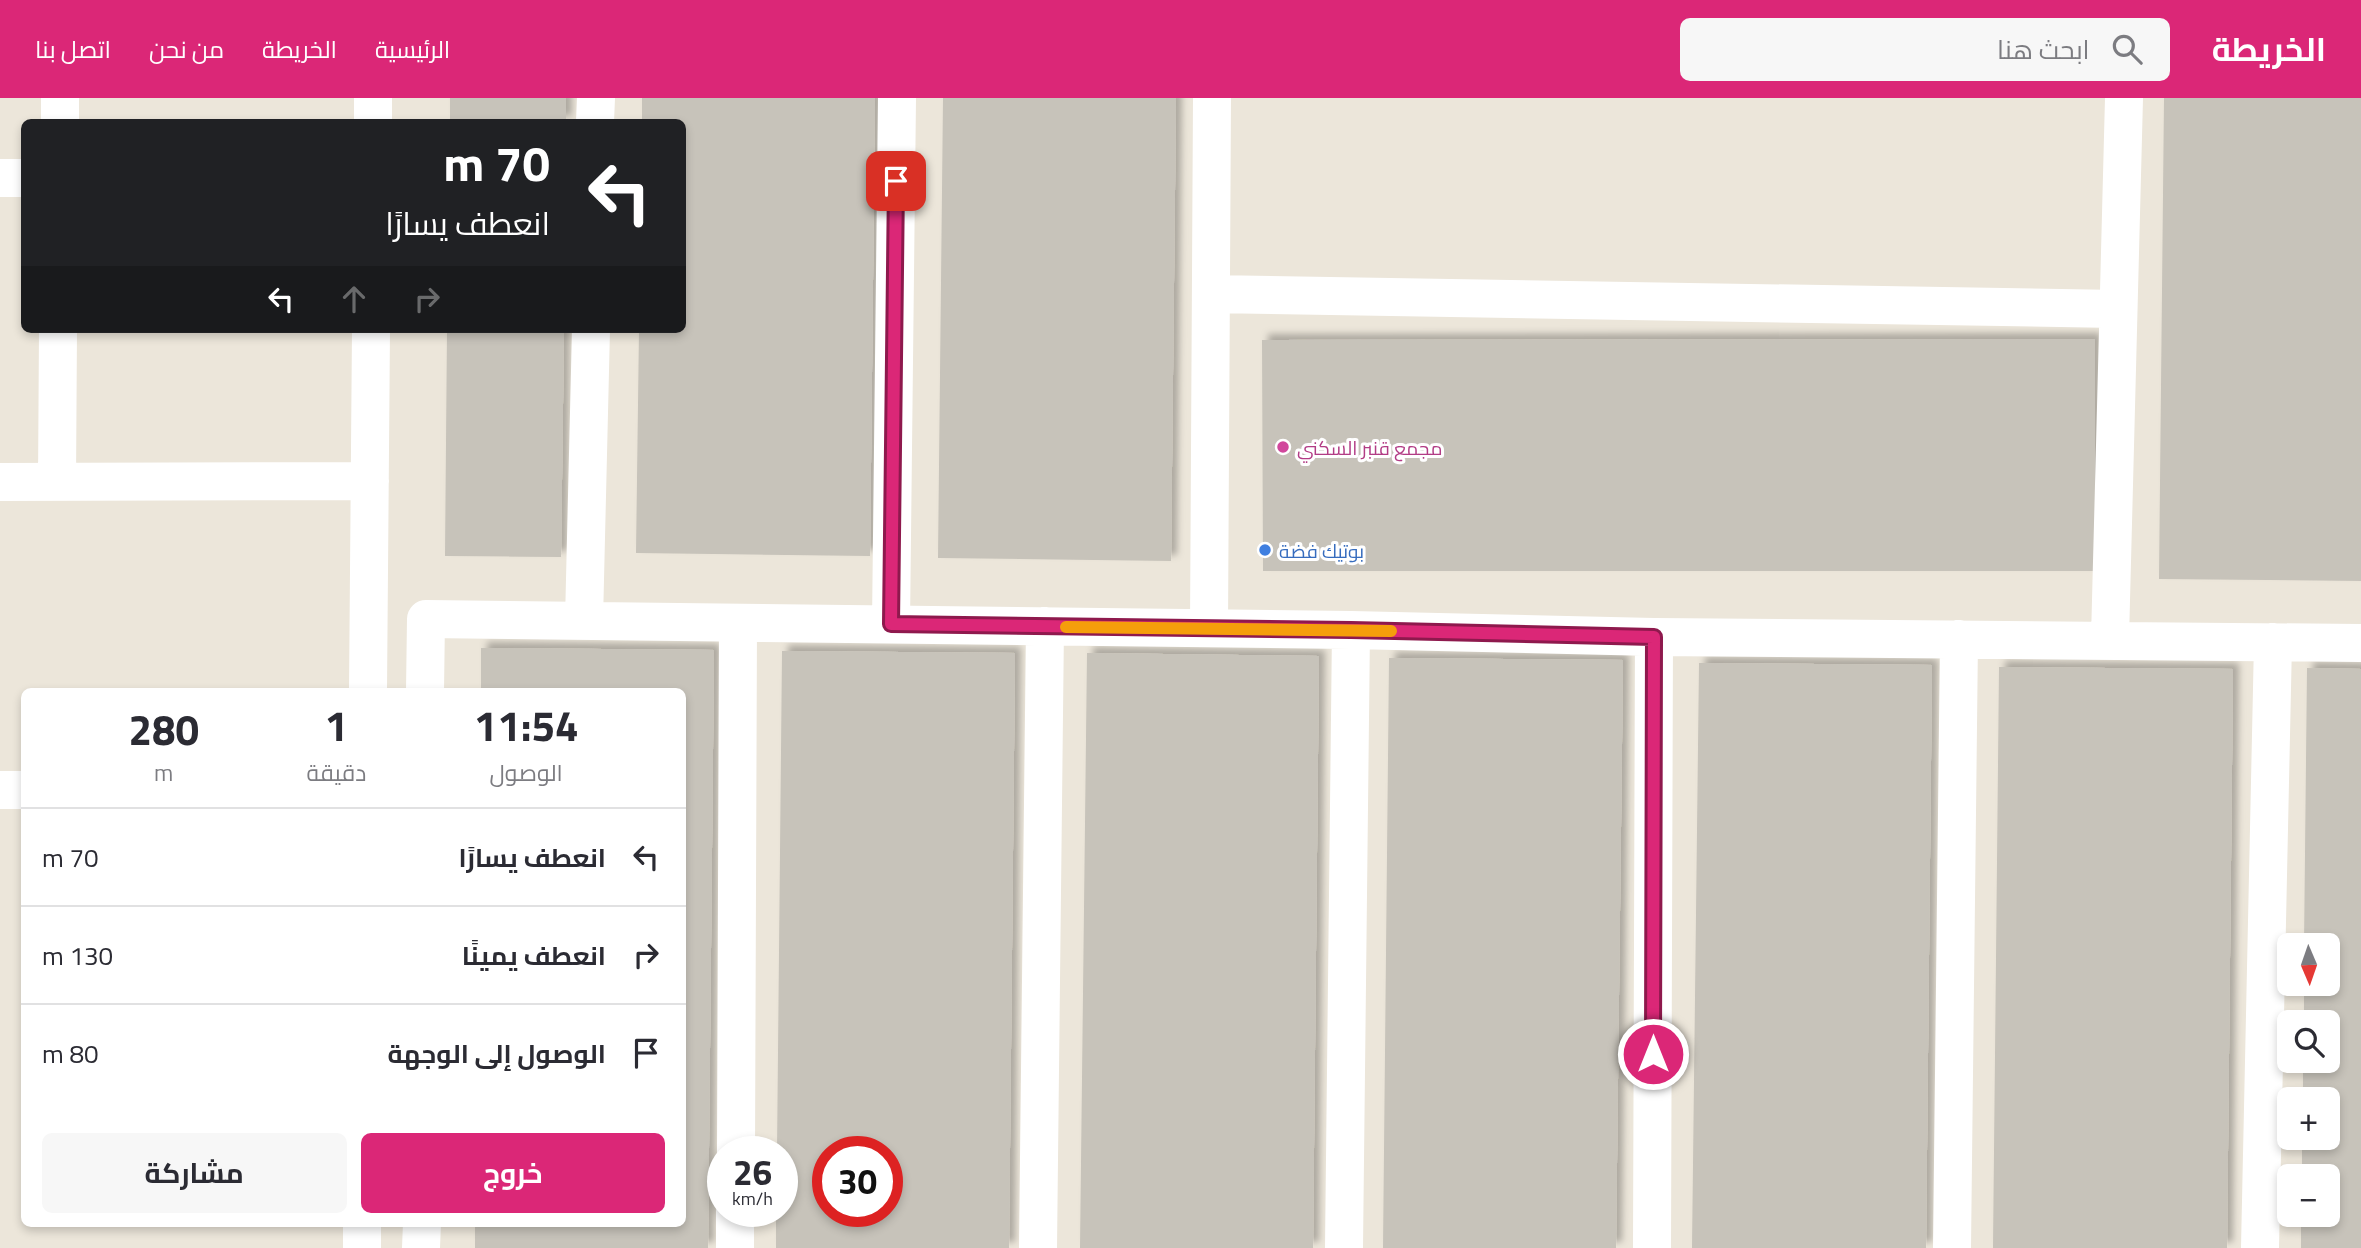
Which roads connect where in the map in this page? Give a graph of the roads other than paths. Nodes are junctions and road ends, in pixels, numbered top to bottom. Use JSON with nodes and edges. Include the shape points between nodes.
{"nodes":[{"id":1,"x":60,"y":98,"type":"edge"},
{"id":2,"x":373,"y":98,"type":"edge"},
{"id":3,"x":596,"y":98,"type":"edge"},
{"id":4,"x":897,"y":98,"type":"edge"},
{"id":5,"x":1212,"y":98,"type":"edge"},
{"id":6,"x":2124,"y":98,"type":"edge"},
{"id":7,"x":60,"y":119,"type":"edge"},
{"id":8,"x":373,"y":119,"type":"edge"},
{"id":9,"x":595,"y":119,"type":"edge"},
{"id":10,"x":0,"y":178,"type":"edge"},
{"id":11,"x":21,"y":178,"type":"edge"},
{"id":12,"x":1211,"y":294,"type":"junction"},
{"id":13,"x":2118,"y":309,"type":"junction"},
{"id":14,"x":58,"y":333,"type":"edge"},
{"id":15,"x":371,"y":333,"type":"edge"},
{"id":16,"x":591,"y":333,"type":"edge"},
{"id":17,"x":370,"y":481,"type":"junction"},
{"id":18,"x":0,"y":482,"type":"edge"},
{"id":19,"x":57,"y":482,"type":"junction"},
{"id":20,"x":584,"y":621,"type":"junction"},
{"id":21,"x":738,"y":623,"type":"junction"},
{"id":22,"x":891,"y":624,"type":"junction"},
{"id":23,"x":1045,"y":626,"type":"junction"},
{"id":24,"x":1209,"y":628,"type":"junction"},
{"id":25,"x":1351,"y":630,"type":"junction"},
{"id":26,"x":1654,"y":637,"type":"junction"},
{"id":27,"x":1959,"y":639,"type":"junction"},
{"id":28,"x":2110,"y":639,"type":"junction"},
{"id":29,"x":2273,"y":642,"type":"junction"},
{"id":30,"x":2361,"y":643,"type":"edge"},
{"id":31,"x":368,"y":688,"type":"edge"},
{"id":32,"x":425,"y":688,"type":"edge"},
{"id":33,"x":0,"y":790,"type":"edge"},
{"id":34,"x":21,"y":790,"type":"edge"},
{"id":35,"x":736,"y":1136,"type":"edge"},
{"id":36,"x":362,"y":1227,"type":"edge"},
{"id":37,"x":422,"y":1227,"type":"edge"},
{"id":38,"x":735,"y":1227,"type":"edge"},
{"id":39,"x":362,"y":1248,"type":"edge"},
{"id":40,"x":421,"y":1248,"type":"edge"},
{"id":41,"x":735,"y":1248,"type":"edge"},
{"id":42,"x":1038,"y":1248,"type":"edge"},
{"id":43,"x":1344,"y":1248,"type":"edge"},
{"id":44,"x":1652,"y":1248,"type":"edge"},
{"id":45,"x":1952,"y":1248,"type":"edge"},
{"id":46,"x":2260,"y":1248,"type":"edge"}],
"edges":[{"from":1,"to":7,"type":"street"},
{"from":2,"to":8,"type":"street"},
{"from":3,"to":9,"type":"street"},
{"from":4,"to":22,"type":"street"},
{"from":5,"to":12,"type":"street"},
{"from":6,"to":13,"type":"street"},
{"from":10,"to":11,"type":"street"},
{"from":12,"to":13,"type":"street"},
{"from":12,"to":24,"type":"street"},
{"from":13,"to":28,"type":"street"},
{"from":14,"to":19,"type":"street"},
{"from":15,"to":17,"type":"street"},
{"from":16,"to":20,"type":"street"},
{"from":17,"to":19,"type":"street"},
{"from":17,"to":31,"type":"street"},
{"from":18,"to":19,"type":"street"},
{"from":20,"to":21,"type":"street"},
{"from":20,"to":32,"type":"street","via":[[426,619]]},
{"from":21,"to":22,"type":"street"},
{"from":21,"to":35,"type":"street"},
{"from":22,"to":23,"type":"street"},
{"from":23,"to":24,"type":"street"},
{"from":23,"to":42,"type":"street"},
{"from":24,"to":25,"type":"street"},
{"from":25,"to":26,"type":"street"},
{"from":25,"to":43,"type":"street"},
{"from":26,"to":27,"type":"street"},
{"from":26,"to":44,"type":"street"},
{"from":27,"to":28,"type":"street"},
{"from":27,"to":45,"type":"street"},
{"from":28,"to":29,"type":"street"},
{"from":29,"to":30,"type":"street"},
{"from":29,"to":46,"type":"street"},
{"from":33,"to":34,"type":"street"},
{"from":36,"to":39,"type":"street"},
{"from":37,"to":40,"type":"street"},
{"from":38,"to":41,"type":"street"}]}
